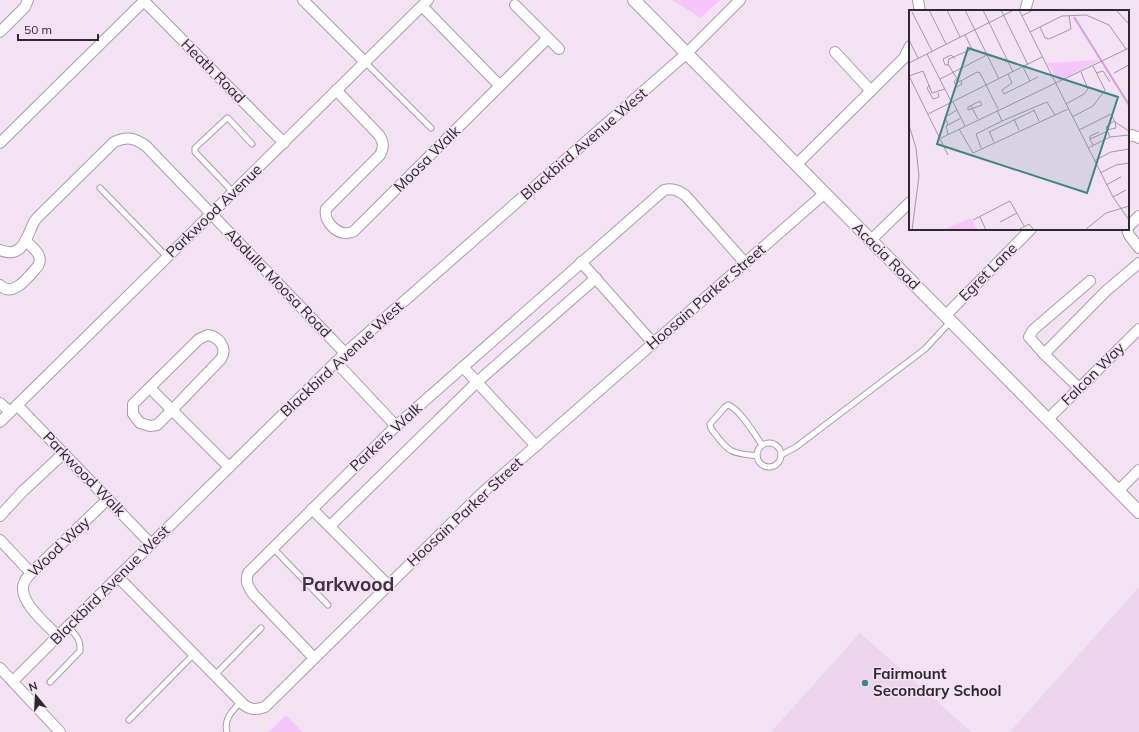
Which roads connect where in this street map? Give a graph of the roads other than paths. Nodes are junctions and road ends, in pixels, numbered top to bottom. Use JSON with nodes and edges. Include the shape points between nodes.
{"nodes":[{"id":1,"x":28,"y":0,"type":"edge"},
{"id":2,"x":303,"y":0,"type":"edge"},
{"id":3,"x":634,"y":0,"type":"edge"},
{"id":4,"x":740,"y":0,"type":"edge"},
{"id":5,"x":918,"y":0,"type":"edge"},
{"id":6,"x":1028,"y":0,"type":"edge"},
{"id":7,"x":143,"y":1,"type":"edge"},
{"id":8,"x":425,"y":3,"type":"edge"},
{"id":9,"x":515,"y":5,"type":"dead end"},
{"id":10,"x":920,"y":10,"type":"edge"},
{"id":11,"x":1025,"y":10,"type":"edge"},
{"id":12,"x":0,"y":32,"type":"edge"},
{"id":13,"x":548,"y":38,"type":"junction"},
{"id":14,"x":909,"y":48,"type":"edge"},
{"id":15,"x":559,"y":49,"type":"dead end"},
{"id":16,"x":835,"y":52,"type":"dead end"},
{"id":17,"x":686,"y":54,"type":"junction"},
{"id":18,"x":364,"y":62,"type":"junction"},
{"id":19,"x":500,"y":86,"type":"junction"},
{"id":20,"x":336,"y":90,"type":"junction"},
{"id":21,"x":871,"y":91,"type":"junction"},
{"id":22,"x":431,"y":128,"type":"dead end"},
{"id":23,"x":1129,"y":136,"type":"edge"},
{"id":24,"x":1139,"y":138,"type":"edge"},
{"id":25,"x":0,"y":143,"type":"edge"},
{"id":26,"x":284,"y":143,"type":"junction"},
{"id":27,"x":252,"y":144,"type":"dead end"},
{"id":28,"x":797,"y":164,"type":"junction"},
{"id":29,"x":100,"y":188,"type":"dead end"},
{"id":30,"x":233,"y":192,"type":"junction"},
{"id":31,"x":824,"y":192,"type":"junction"},
{"id":32,"x":909,"y":203,"type":"edge"},
{"id":33,"x":211,"y":214,"type":"junction"},
{"id":34,"x":1139,"y":216,"type":"edge"},
{"id":35,"x":1129,"y":227,"type":"edge"},
{"id":36,"x":1030,"y":230,"type":"edge"},
{"id":37,"x":1128,"y":230,"type":"edge"},
{"id":38,"x":871,"y":240,"type":"junction"},
{"id":39,"x":26,"y":241,"type":"junction"},
{"id":40,"x":1139,"y":248,"type":"edge"},
{"id":41,"x":0,"y":250,"type":"edge"},
{"id":42,"x":167,"y":257,"type":"junction"},
{"id":43,"x":582,"y":262,"type":"junction"},
{"id":44,"x":745,"y":263,"type":"junction"},
{"id":45,"x":1139,"y":263,"type":"edge"},
{"id":46,"x":596,"y":278,"type":"junction"},
{"id":47,"x":1090,"y":281,"type":"dead end"},
{"id":48,"x":0,"y":285,"type":"edge"},
{"id":49,"x":948,"y":318,"type":"junction"},
{"id":50,"x":1139,"y":329,"type":"edge"},
{"id":51,"x":653,"y":343,"type":"junction"},
{"id":52,"x":345,"y":353,"type":"junction"},
{"id":53,"x":1044,"y":354,"type":"junction"},
{"id":54,"x":336,"y":362,"type":"junction"},
{"id":55,"x":463,"y":367,"type":"junction"},
{"id":56,"x":477,"y":382,"type":"junction"},
{"id":57,"x":150,"y":388,"type":"junction"},
{"id":58,"x":1079,"y":388,"type":"junction"},
{"id":59,"x":0,"y":403,"type":"edge"},
{"id":60,"x":17,"y":405,"type":"junction"},
{"id":61,"x":172,"y":410,"type":"junction"},
{"id":62,"x":10,"y":412,"type":"junction"},
{"id":63,"x":1048,"y":419,"type":"junction"},
{"id":64,"x":0,"y":422,"type":"edge"},
{"id":65,"x":396,"y":426,"type":"junction"},
{"id":66,"x":762,"y":445,"type":"junction"},
{"id":67,"x":536,"y":446,"type":"junction"},
{"id":68,"x":64,"y":453,"type":"junction"},
{"id":69,"x":781,"y":455,"type":"junction"},
{"id":70,"x":757,"y":456,"type":"junction"},
{"id":71,"x":229,"y":467,"type":"junction"},
{"id":72,"x":1139,"y":470,"type":"edge"},
{"id":73,"x":1118,"y":491,"type":"junction"},
{"id":74,"x":108,"y":499,"type":"junction"},
{"id":75,"x":312,"y":509,"type":"junction"},
{"id":76,"x":1139,"y":512,"type":"edge"},
{"id":77,"x":0,"y":516,"type":"edge"},
{"id":78,"x":330,"y":526,"type":"junction"},
{"id":79,"x":0,"y":540,"type":"edge"},
{"id":80,"x":151,"y":544,"type":"junction"},
{"id":81,"x":272,"y":547,"type":"junction"},
{"id":82,"x":32,"y":573,"type":"junction"},
{"id":83,"x":118,"y":577,"type":"junction"},
{"id":84,"x":388,"y":585,"type":"junction"},
{"id":85,"x":328,"y":605,"type":"dead end"},
{"id":86,"x":67,"y":626,"type":"junction"},
{"id":87,"x":261,"y":628,"type":"dead end"},
{"id":88,"x":58,"y":636,"type":"junction"},
{"id":89,"x":194,"y":654,"type":"junction"},
{"id":90,"x":314,"y":658,"type":"junction"},
{"id":91,"x":0,"y":668,"type":"edge"},
{"id":92,"x":214,"y":676,"type":"junction"},
{"id":93,"x":13,"y":681,"type":"junction"},
{"id":94,"x":50,"y":682,"type":"dead end"},
{"id":95,"x":241,"y":702,"type":"junction"},
{"id":96,"x":129,"y":720,"type":"dead end"},
{"id":97,"x":60,"y":732,"type":"edge"},
{"id":98,"x":227,"y":732,"type":"edge"}],
"edges":[{"from":1,"to":12,"type":"street","via":[[25,7]]},
{"from":2,"to":18,"type":"street"},
{"from":3,"to":17,"type":"street","name":"Acacia Road"},
{"from":4,"to":17,"type":"street","name":"Blackbird Avenue West"},
{"from":5,"to":10,"type":"street"},
{"from":6,"to":11,"type":"street"},
{"from":7,"to":25,"type":"street"},
{"from":7,"to":26,"type":"street","name":"Heath Road"},
{"from":8,"to":18,"type":"street","name":"Parkwood Avenue"},
{"from":8,"to":19,"type":"street"},
{"from":9,"to":13,"type":"street"},
{"from":13,"to":15,"type":"street"},
{"from":13,"to":19,"type":"street","name":"Moosa Walk"},
{"from":14,"to":21,"type":"street","via":[[904,58]]},
{"from":16,"to":21,"type":"street"},
{"from":17,"to":28,"type":"street","name":"Acacia Road"},
{"from":17,"to":52,"type":"street","name":"Blackbird Avenue West"},
{"from":18,"to":20,"type":"street","name":"Parkwood Avenue"},
{"from":18,"to":22,"type":"lane"},
{"from":19,"to":20,"type":"street","name":"Moosa Walk","via":[[354,231],[345,234],[337,231],[327,220],[326,209],[380,155],[384,147],[379,135]]},
{"from":20,"to":26,"type":"street","name":"Parkwood Avenue"},
{"from":21,"to":28,"type":"street"},
{"from":23,"to":24,"type":"street"},
{"from":26,"to":30,"type":"street","name":"Parkwood Avenue"},
{"from":27,"to":30,"type":"lane","via":[[228,118],[194,148]]},
{"from":28,"to":31,"type":"street","name":"Acacia Road"},
{"from":29,"to":42,"type":"lane"},
{"from":30,"to":33,"type":"street","name":"Parkwood Avenue"},
{"from":31,"to":38,"type":"street","name":"Acacia Road"},
{"from":31,"to":44,"type":"street","name":"Hoosain Parker Street"},
{"from":32,"to":38,"type":"street"},
{"from":33,"to":39,"type":"street","name":"Abdulla Moosa Road","via":[[146,146],[139,141],[124,138],[114,142],[35,220]]},
{"from":33,"to":42,"type":"street","name":"Parkwood Avenue"},
{"from":33,"to":52,"type":"street","name":"Abdulla Moosa Road"},
{"from":34,"to":35,"type":"street"},
{"from":36,"to":49,"type":"street","name":"Egret Lane"},
{"from":37,"to":40,"type":"street"},
{"from":38,"to":49,"type":"street","name":"Acacia Road"},
{"from":39,"to":41,"type":"street","via":[[18,250]]},
{"from":39,"to":48,"type":"street","via":[[38,254],[38,266],[16,288],[6,290]]},
{"from":42,"to":60,"type":"street","name":"Parkwood Avenue"},
{"from":43,"to":44,"type":"street","name":"Parkers Walk","via":[[656,196],[669,189],[684,195]]},
{"from":43,"to":46,"type":"street"},
{"from":43,"to":55,"type":"street","name":"Parkers Walk"},
{"from":44,"to":51,"type":"street","name":"Hoosain Parker Street"},
{"from":45,"to":53,"type":"street","via":[[1106,291]]},
{"from":46,"to":51,"type":"street"},
{"from":46,"to":56,"type":"street","name":"Parkers Walk"},
{"from":47,"to":53,"type":"street","via":[[1033,330],[1029,337]]},
{"from":49,"to":63,"type":"street","name":"Acacia Road"},
{"from":49,"to":69,"type":"lane","via":[[924,349],[796,447]]},
{"from":50,"to":58,"type":"street","name":"Falcon Way"},
{"from":51,"to":67,"type":"street","name":"Hoosain Parker Street"},
{"from":52,"to":54,"type":"street","name":"Blackbird Avenue West"},
{"from":53,"to":58,"type":"street"},
{"from":54,"to":65,"type":"street"},
{"from":54,"to":71,"type":"street","name":"Blackbird Avenue West"},
{"from":55,"to":56,"type":"street"},
{"from":55,"to":65,"type":"street","name":"Parkers Walk"},
{"from":56,"to":67,"type":"street"},
{"from":56,"to":78,"type":"street","name":"Parkers Walk"},
{"from":57,"to":61,"type":"street"},
{"from":57,"to":61,"type":"street","via":[[132,404],[136,419],[145,425],[154,426]]},
{"from":57,"to":61,"type":"street","via":[[199,339],[208,334],[217,338],[224,350],[223,355]]},
{"from":58,"to":63,"type":"street","name":"Falcon Way"},
{"from":59,"to":62,"type":"street"},
{"from":60,"to":62,"type":"street","name":"Parkwood Avenue"},
{"from":60,"to":68,"type":"street","name":"Parkwood Walk"},
{"from":61,"to":71,"type":"street"},
{"from":62,"to":64,"type":"street","name":"Parkwood Avenue"},
{"from":63,"to":73,"type":"street","name":"Acacia Road"},
{"from":65,"to":75,"type":"street","name":"Parkers Walk"},
{"from":66,"to":69,"type":"lane","via":[[774,444]]},
{"from":66,"to":70,"type":"lane"},
{"from":66,"to":70,"type":"lane","via":[[732,406],[725,407],[710,424],[731,452]]},
{"from":67,"to":84,"type":"street","name":"Hoosain Parker Street"},
{"from":68,"to":74,"type":"street","name":"Parkwood Walk"},
{"from":68,"to":77,"type":"street"},
{"from":69,"to":70,"type":"lane","via":[[779,463],[772,467],[763,466]]},
{"from":71,"to":80,"type":"street","name":"Blackbird Avenue West"},
{"from":72,"to":73,"type":"street"},
{"from":73,"to":76,"type":"street","name":"Acacia Road"},
{"from":74,"to":80,"type":"street","name":"Parkwood Walk"},
{"from":74,"to":82,"type":"street","name":"Wood Way"},
{"from":75,"to":78,"type":"street"},
{"from":75,"to":81,"type":"street","name":"Parkers Walk"},
{"from":78,"to":84,"type":"street"},
{"from":79,"to":82,"type":"street"},
{"from":80,"to":83,"type":"street","name":"Blackbird Avenue West"},
{"from":81,"to":85,"type":"lane"},
{"from":81,"to":90,"type":"street","name":"Parkers Walk","via":[[248,573],[248,588]]},
{"from":82,"to":88,"type":"street","name":"Wood Way","via":[[24,582],[23,594],[32,609]]},
{"from":83,"to":86,"type":"street","name":"Blackbird Avenue West"},
{"from":83,"to":89,"type":"street","name":"Hoosain Parker Street"},
{"from":84,"to":90,"type":"street","name":"Hoosain Parker Street"},
{"from":86,"to":88,"type":"street","name":"Blackbird Avenue West"},
{"from":86,"to":94,"type":"lane","via":[[78,638],[80,651]]},
{"from":87,"to":92,"type":"lane"},
{"from":88,"to":93,"type":"street","name":"Blackbird Avenue West"},
{"from":89,"to":92,"type":"street","name":"Hoosain Parker Street"},
{"from":89,"to":96,"type":"lane"},
{"from":90,"to":95,"type":"street","name":"Hoosain Parker Street","via":[[265,707],[255,710]]},
{"from":91,"to":93,"type":"street"},
{"from":92,"to":95,"type":"street","name":"Hoosain Parker Street"},
{"from":93,"to":97,"type":"street"},
{"from":95,"to":98,"type":"lane","via":[[228,716]]}]}
